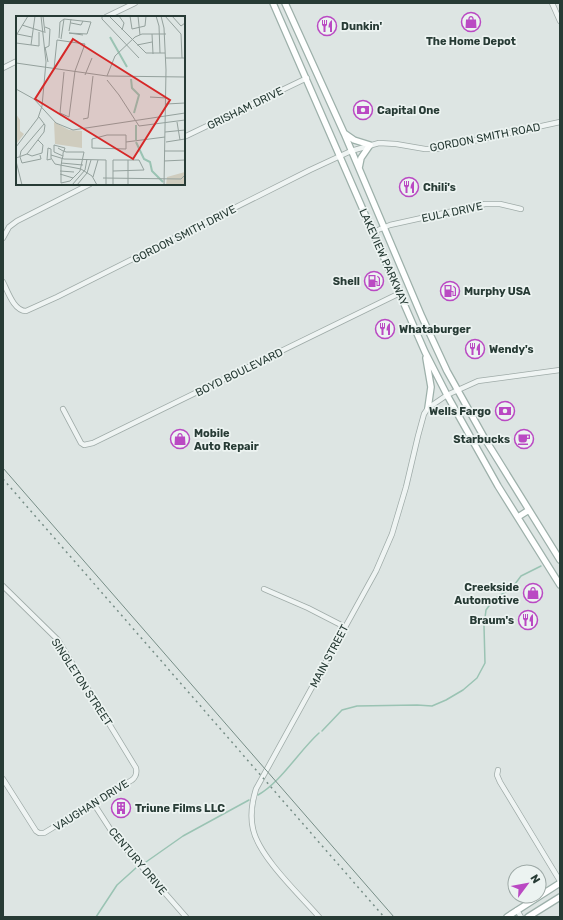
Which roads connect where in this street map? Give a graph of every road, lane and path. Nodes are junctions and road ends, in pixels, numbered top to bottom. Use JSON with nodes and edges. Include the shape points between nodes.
{"nodes":[{"id":1,"x":134,"y":3,"type":"edge"},
{"id":2,"x":273,"y":3,"type":"edge"},
{"id":3,"x":285,"y":3,"type":"edge"},
{"id":4,"x":552,"y":3,"type":"edge"},
{"id":5,"x":108,"y":16,"type":"edge"},
{"id":6,"x":560,"y":21,"type":"edge"},
{"id":7,"x":16,"y":62,"type":"edge"},
{"id":8,"x":3,"y":68,"type":"edge"},
{"id":9,"x":317,"y":74,"type":"junction"},
{"id":10,"x":307,"y":78,"type":"junction"},
{"id":11,"x":559,"y":122,"type":"edge"},
{"id":12,"x":344,"y":133,"type":"junction"},
{"id":13,"x":185,"y":137,"type":"edge"},
{"id":14,"x":370,"y":145,"type":"junction"},
{"id":15,"x":352,"y":151,"type":"junction"},
{"id":16,"x":341,"y":156,"type":"junction"},
{"id":17,"x":359,"y":168,"type":"junction"},
{"id":18,"x":88,"y":185,"type":"edge"},
{"id":19,"x":521,"y":209,"type":"dead end"},
{"id":20,"x":383,"y":227,"type":"junction"},
{"id":21,"x":373,"y":232,"type":"junction"},
{"id":22,"x":3,"y":238,"type":"edge"},
{"id":23,"x":3,"y":282,"type":"edge"},
{"id":24,"x":408,"y":283,"type":"junction"},
{"id":25,"x":411,"y":291,"type":"junction"},
{"id":26,"x":400,"y":293,"type":"junction"},
{"id":27,"x":425,"y":352,"type":"junction"},
{"id":28,"x":560,"y":370,"type":"edge"},
{"id":29,"x":457,"y":390,"type":"junction"},
{"id":30,"x":447,"y":395,"type":"junction"},
{"id":31,"x":428,"y":408,"type":"junction"},
{"id":32,"x":63,"y":409,"type":"dead end"},
{"id":33,"x":529,"y":510,"type":"junction"},
{"id":34,"x":518,"y":517,"type":"junction"},
{"id":35,"x":560,"y":560,"type":"edge"},
{"id":36,"x":560,"y":585,"type":"edge"},
{"id":37,"x":3,"y":586,"type":"edge"},
{"id":38,"x":264,"y":588,"type":"dead end"},
{"id":39,"x":345,"y":627,"type":"junction"},
{"id":40,"x":136,"y":768,"type":"joint"},
{"id":41,"x":498,"y":770,"type":"dead end"},
{"id":42,"x":3,"y":779,"type":"edge"},
{"id":43,"x":94,"y":804,"type":"junction"},
{"id":44,"x":560,"y":882,"type":"edge"},
{"id":45,"x":560,"y":897,"type":"edge"},
{"id":46,"x":517,"y":910,"type":"junction"},
{"id":47,"x":186,"y":917,"type":"edge"},
{"id":48,"x":319,"y":917,"type":"edge"},
{"id":49,"x":507,"y":917,"type":"edge"},
{"id":50,"x":521,"y":917,"type":"edge"},
{"id":51,"x":528,"y":917,"type":"edge"}],
"edges":[{"from":1,"to":5,"type":"street"},
{"from":2,"to":10,"type":"main road","name":"LAKEVIEW PARKWAY"},
{"from":3,"to":9,"type":"main road","name":"LAKEVIEW PARKWAY"},
{"from":4,"to":6,"type":"street"},
{"from":7,"to":8,"type":"street"},
{"from":9,"to":10,"type":"main road"},
{"from":9,"to":12,"type":"main road","name":"LAKEVIEW PARKWAY"},
{"from":10,"to":13,"type":"street","name":"GRISHAM DRIVE"},
{"from":10,"to":16,"type":"main road","name":"LAKEVIEW PARKWAY"},
{"from":11,"to":14,"type":"street","name":"GORDON SMITH ROAD","via":[[436,149],[396,144]]},
{"from":12,"to":14,"type":"main road","via":[[354,140]]},
{"from":12,"to":15,"type":"main road","name":"LAKEVIEW PARKWAY"},
{"from":14,"to":15,"type":"street","name":"GORDON SMITH ROAD"},
{"from":14,"to":17,"type":"main road","via":[[361,158]]},
{"from":15,"to":16,"type":"street","name":"GORDON SMITH ROAD"},
{"from":15,"to":17,"type":"main road","name":"LAKEVIEW PARKWAY"},
{"from":16,"to":21,"type":"main road","name":"LAKEVIEW PARKWAY"},
{"from":16,"to":23,"type":"street","name":"GORDON SMITH DRIVE","via":[[26,311],[17,307]]},
{"from":17,"to":20,"type":"main road","name":"LAKEVIEW PARKWAY"},
{"from":18,"to":22,"type":"street","via":[[17,221],[9,227]]},
{"from":19,"to":20,"type":"street","name":"EULA DRIVE","via":[[500,204],[485,204]]},
{"from":20,"to":21,"type":"street","name":"EULA DRIVE"},
{"from":20,"to":24,"type":"main road","name":"LAKEVIEW PARKWAY"},
{"from":21,"to":26,"type":"main road","name":"LAKEVIEW PARKWAY"},
{"from":24,"to":25,"type":"main road","name":"LAKEVIEW PARKWAY"},
{"from":24,"to":26,"type":"main road"},
{"from":25,"to":26,"type":"main road"},
{"from":25,"to":29,"type":"main road","name":"LAKEVIEW PARKWAY"},
{"from":26,"to":27,"type":"main road","name":"LAKEVIEW PARKWAY"},
{"from":26,"to":32,"type":"street","name":"BOYD BOULEVARD","via":[[93,443],[84,445],[79,440]]},
{"from":27,"to":30,"type":"main road","name":"LAKEVIEW PARKWAY"},
{"from":27,"to":31,"type":"main road","via":[[431,387]]},
{"from":28,"to":29,"type":"street","via":[[478,381]]},
{"from":29,"to":30,"type":"street"},
{"from":29,"to":33,"type":"main road","name":"LAKEVIEW PARKWAY"},
{"from":30,"to":31,"type":"street"},
{"from":30,"to":34,"type":"main road","name":"LAKEVIEW PARKWAY"},
{"from":31,"to":39,"type":"street","name":"MAIN STREET","via":[[424,414],[392,534],[376,571]]},
{"from":33,"to":34,"type":"main road"},
{"from":33,"to":35,"type":"main road","name":"LAKEVIEW PARKWAY"},
{"from":34,"to":36,"type":"main road","name":"LAKEVIEW PARKWAY"},
{"from":37,"to":40,"type":"street","name":"SINGLETON STREET","via":[[58,640]]},
{"from":38,"to":39,"type":"street"},
{"from":39,"to":48,"type":"street","name":"MAIN STREET","via":[[256,789],[252,809],[253,828],[263,852]]},
{"from":40,"to":43,"type":"street","name":"VAUGHAN DRIVE","via":[[132,780]]},
{"from":41,"to":44,"type":"street","via":[[500,782]]},
{"from":42,"to":43,"type":"street","name":"VAUGHAN DRIVE","via":[[36,831],[41,833],[47,832]]},
{"from":43,"to":47,"type":"street","name":"CENTURY DRIVE","via":[[114,835]]},
{"from":44,"to":46,"type":"main road"},
{"from":45,"to":51,"type":"main road"},
{"from":46,"to":49,"type":"main road"},
{"from":46,"to":50,"type":"street"}]}
